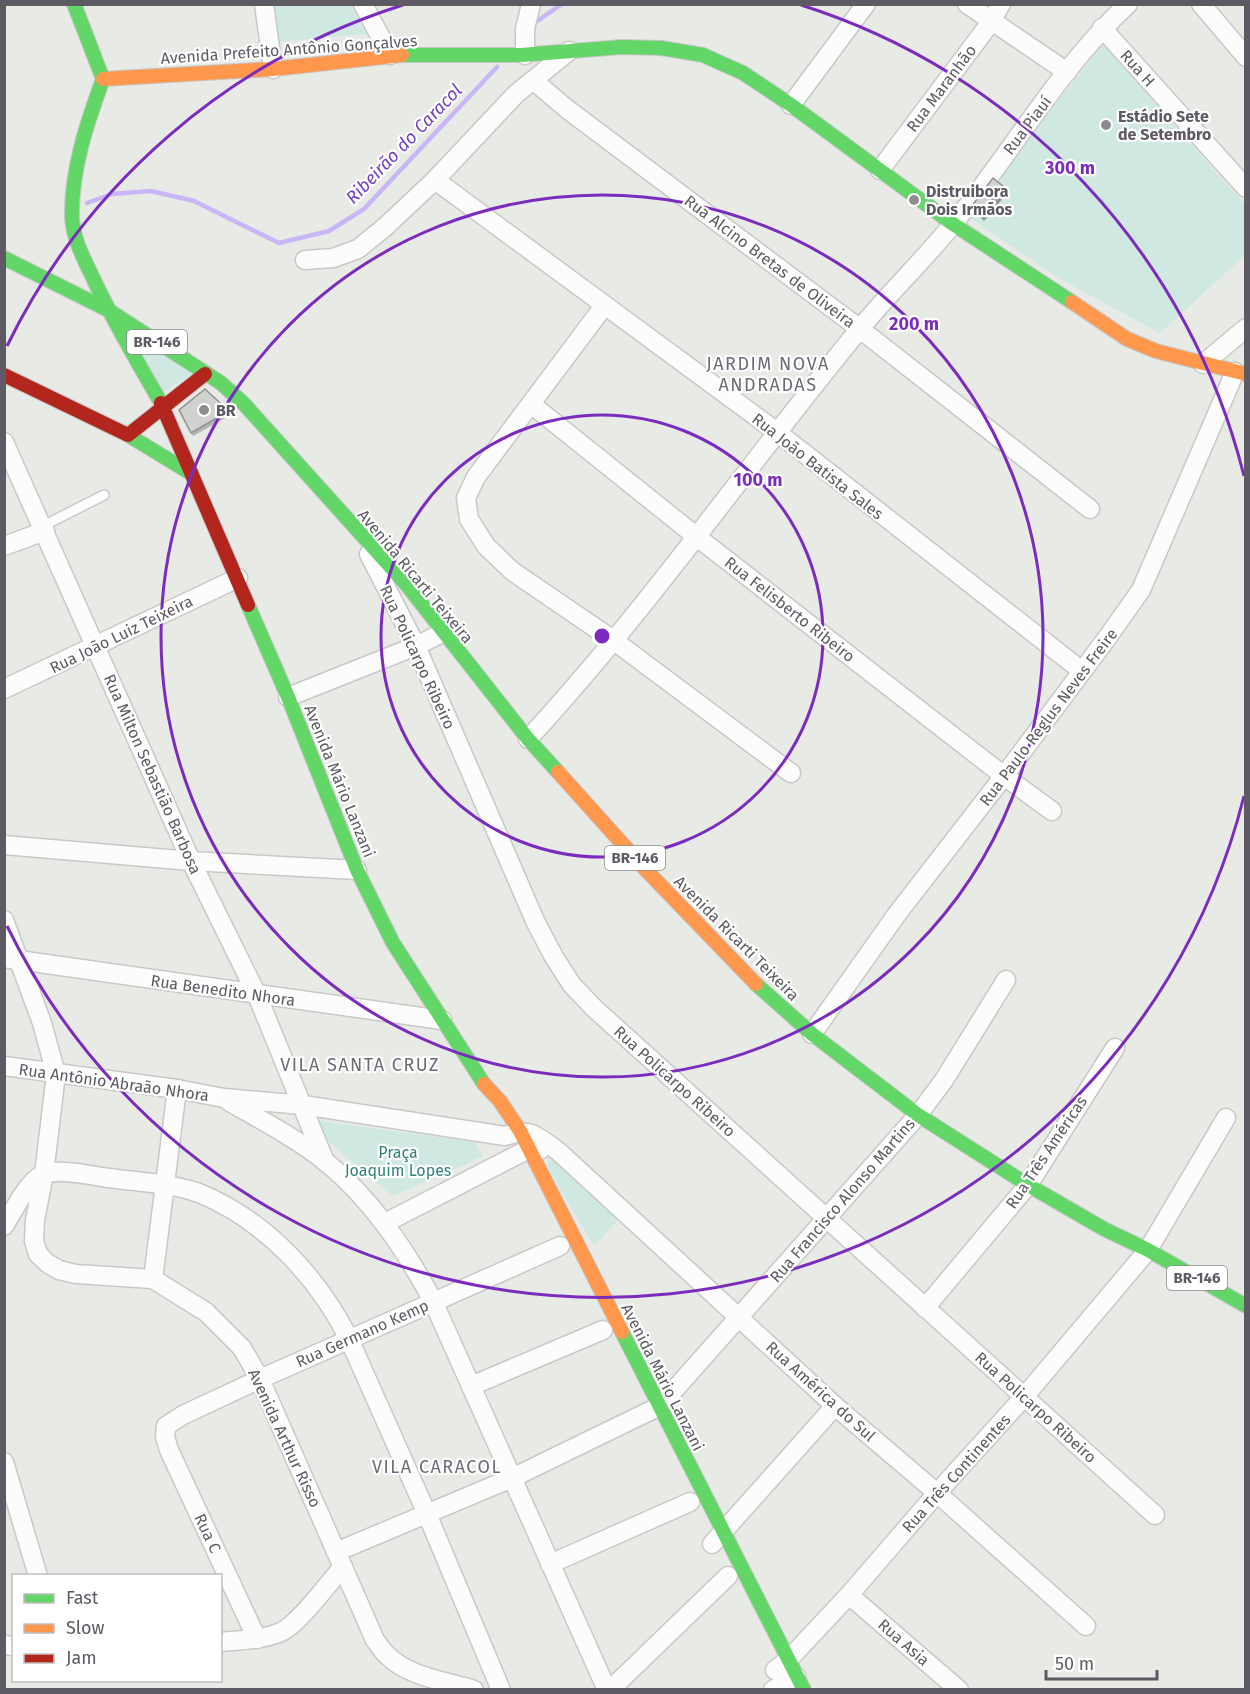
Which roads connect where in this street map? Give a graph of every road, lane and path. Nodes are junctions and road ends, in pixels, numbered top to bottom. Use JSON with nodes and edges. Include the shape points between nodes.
{"nodes":[{"id":1,"x":74,"y":4,"type":"edge"},
{"id":2,"x":264,"y":4,"type":"edge"},
{"id":3,"x":363,"y":4,"type":"edge"},
{"id":4,"x":531,"y":4,"type":"edge"},
{"id":5,"x":867,"y":4,"type":"edge"},
{"id":6,"x":967,"y":4,"type":"edge"},
{"id":7,"x":1001,"y":4,"type":"edge"},
{"id":8,"x":1128,"y":4,"type":"edge"},
{"id":9,"x":1201,"y":4,"type":"edge"},
{"id":10,"x":991,"y":22,"type":"junction"},
{"id":11,"x":1102,"y":28,"type":"junction"},
{"id":12,"x":1239,"y":36,"type":"edge"},
{"id":13,"x":568,"y":51,"type":"junction"},
{"id":14,"x":390,"y":55,"type":"junction"},
{"id":15,"x":526,"y":55,"type":"junction"},
{"id":16,"x":1245,"y":57,"type":"edge"},
{"id":17,"x":273,"y":69,"type":"junction"},
{"id":18,"x":1067,"y":72,"type":"junction"},
{"id":19,"x":103,"y":79,"type":"junction"},
{"id":20,"x":533,"y":80,"type":"junction"},
{"id":21,"x":791,"y":105,"type":"junction"},
{"id":22,"x":880,"y":170,"type":"junction"},
{"id":23,"x":435,"y":180,"type":"junction"},
{"id":24,"x":1245,"y":188,"type":"edge"},
{"id":25,"x":953,"y":224,"type":"junction"},
{"id":26,"x":4,"y":258,"type":"edge"},
{"id":27,"x":305,"y":260,"type":"dead end"},
{"id":28,"x":604,"y":306,"type":"junction"},
{"id":29,"x":108,"y":310,"type":"junction"},
{"id":30,"x":1245,"y":328,"type":"edge"},
{"id":31,"x":860,"y":329,"type":"junction"},
{"id":32,"x":1203,"y":364,"type":"junction"},
{"id":33,"x":1240,"y":373,"type":"edge"},
{"id":34,"x":205,"y":374,"type":"junction"},
{"id":35,"x":4,"y":375,"type":"edge"},
{"id":36,"x":531,"y":404,"type":"junction"},
{"id":37,"x":163,"y":406,"type":"junction"},
{"id":38,"x":777,"y":432,"type":"junction"},
{"id":39,"x":128,"y":435,"type":"junction"},
{"id":40,"x":4,"y":442,"type":"edge"},
{"id":41,"x":192,"y":474,"type":"junction"},
{"id":42,"x":104,"y":495,"type":"dead end"},
{"id":43,"x":1090,"y":509,"type":"dead end"},
{"id":44,"x":44,"y":529,"type":"junction"},
{"id":45,"x":356,"y":529,"type":"junction"},
{"id":46,"x":697,"y":537,"type":"junction"},
{"id":47,"x":4,"y":546,"type":"edge"},
{"id":48,"x":238,"y":578,"type":"junction"},
{"id":49,"x":444,"y":632,"type":"junction"},
{"id":50,"x":612,"y":640,"type":"junction"},
{"id":51,"x":96,"y":646,"type":"junction"},
{"id":52,"x":416,"y":646,"type":"junction"},
{"id":53,"x":1082,"y":671,"type":"junction"},
{"id":54,"x":4,"y":689,"type":"edge"},
{"id":55,"x":288,"y":697,"type":"junction"},
{"id":56,"x":528,"y":739,"type":"junction"},
{"id":57,"x":791,"y":773,"type":"dead end"},
{"id":58,"x":1004,"y":777,"type":"junction"},
{"id":59,"x":1052,"y":811,"type":"dead end"},
{"id":60,"x":4,"y":845,"type":"edge"},
{"id":61,"x":191,"y":861,"type":"junction"},
{"id":62,"x":357,"y":870,"type":"junction"},
{"id":63,"x":4,"y":920,"type":"edge"},
{"id":64,"x":12,"y":959,"type":"edge"},
{"id":65,"x":1006,"y":980,"type":"dead end"},
{"id":66,"x":257,"y":995,"type":"junction"},
{"id":67,"x":442,"y":1020,"type":"junction"},
{"id":68,"x":812,"y":1034,"type":"junction"},
{"id":69,"x":1115,"y":1048,"type":"dead end"},
{"id":70,"x":4,"y":1066,"type":"edge"},
{"id":71,"x":56,"y":1074,"type":"junction"},
{"id":72,"x":177,"y":1089,"type":"junction"},
{"id":73,"x":224,"y":1098,"type":"junction"},
{"id":74,"x":303,"y":1105,"type":"junction"},
{"id":75,"x":918,"y":1114,"type":"junction"},
{"id":76,"x":1226,"y":1118,"type":"dead end"},
{"id":77,"x":512,"y":1133,"type":"junction"},
{"id":78,"x":559,"y":1152,"type":"junction"},
{"id":79,"x":522,"y":1159,"type":"junction"},
{"id":80,"x":326,"y":1162,"type":"junction"},
{"id":81,"x":44,"y":1174,"type":"junction"},
{"id":82,"x":165,"y":1185,"type":"junction"},
{"id":83,"x":1028,"y":1185,"type":"junction"},
{"id":84,"x":827,"y":1219,"type":"junction"},
{"id":85,"x":385,"y":1223,"type":"junction"},
{"id":86,"x":4,"y":1226,"type":"edge"},
{"id":87,"x":560,"y":1246,"type":"dead end"},
{"id":88,"x":1148,"y":1250,"type":"junction"},
{"id":89,"x":153,"y":1279,"type":"junction"},
{"id":90,"x":433,"y":1301,"type":"junction"},
{"id":91,"x":1245,"y":1306,"type":"edge"},
{"id":92,"x":925,"y":1308,"type":"junction"},
{"id":93,"x":739,"y":1318,"type":"junction"},
{"id":94,"x":603,"y":1330,"type":"dead end"},
{"id":95,"x":350,"y":1339,"type":"junction"},
{"id":96,"x":260,"y":1379,"type":"junction"},
{"id":97,"x":471,"y":1386,"type":"junction"},
{"id":98,"x":1024,"y":1397,"type":"junction"},
{"id":99,"x":836,"y":1406,"type":"junction"},
{"id":100,"x":649,"y":1412,"type":"junction"},
{"id":101,"x":166,"y":1426,"type":"joint"},
{"id":102,"x":4,"y":1462,"type":"edge"},
{"id":103,"x":512,"y":1478,"type":"junction"},
{"id":104,"x":937,"y":1493,"type":"junction"},
{"id":105,"x":690,"y":1502,"type":"dead end"},
{"id":106,"x":427,"y":1514,"type":"junction"},
{"id":107,"x":1155,"y":1515,"type":"dead end"},
{"id":108,"x":720,"y":1556,"type":"junction"},
{"id":109,"x":339,"y":1560,"type":"junction"},
{"id":110,"x":550,"y":1564,"type":"junction"},
{"id":111,"x":38,"y":1574,"type":"edge"},
{"id":112,"x":849,"y":1595,"type":"junction"},
{"id":113,"x":1086,"y":1626,"type":"dead end"},
{"id":114,"x":257,"y":1639,"type":"junction"},
{"id":115,"x":222,"y":1642,"type":"edge"},
{"id":116,"x":784,"y":1677,"type":"edge"},
{"id":117,"x":474,"y":1689,"type":"edge"},
{"id":118,"x":501,"y":1689,"type":"edge"},
{"id":119,"x":609,"y":1689,"type":"edge"},
{"id":120,"x":959,"y":1689,"type":"edge"}],
"edges":[{"from":1,"to":19,"type":"street"},
{"from":2,"to":17,"type":"street"},
{"from":3,"to":14,"type":"street"},
{"from":4,"to":15,"type":"street","via":[[525,29]]},
{"from":5,"to":21,"type":"street"},
{"from":6,"to":10,"type":"street"},
{"from":7,"to":10,"type":"street","name":"Rua Maranhão"},
{"from":8,"to":11,"type":"street","name":"Rua Piauí"},
{"from":9,"to":12,"type":"street"},
{"from":10,"to":18,"type":"street"},
{"from":10,"to":22,"type":"street","name":"Rua Maranhão"},
{"from":11,"to":18,"type":"street","name":"Rua Piauí"},
{"from":11,"to":24,"type":"street","name":"Rua H"},
{"from":12,"to":16,"type":"street"},
{"from":13,"to":15,"type":"street","name":"Avenida Prefeito Antônio Gonçalves"},
{"from":13,"to":20,"type":"street"},
{"from":13,"to":21,"type":"street","name":"Avenida Prefeito Antônio Gonçalves","via":[[661,48],[703,55],[743,73]]},
{"from":14,"to":15,"type":"street","name":"Avenida Prefeito Antônio Gonçalves"},
{"from":14,"to":17,"type":"street","name":"Avenida Prefeito Antônio Gonçalves"},
{"from":17,"to":19,"type":"street","name":"Avenida Prefeito Antônio Gonçalves"},
{"from":18,"to":25,"type":"street","name":"Rua Piauí"},
{"from":19,"to":29,"type":"street","name":"Avenida Mário Lanzani","via":[[85,130],[72,219],[77,244]]},
{"from":20,"to":23,"type":"street"},
{"from":20,"to":31,"type":"street","name":"Rua Alcino Bretas de Oliveira"},
{"from":21,"to":22,"type":"street","name":"Avenida Prefeito Antônio Gonçalves"},
{"from":22,"to":25,"type":"street","name":"Avenida Prefeito Antônio Gonçalves"},
{"from":23,"to":27,"type":"street","via":[[357,249],[333,258]]},
{"from":23,"to":28,"type":"street","name":"Rua João Batista Sales"},
{"from":25,"to":31,"type":"street","name":"Rua Piauí"},
{"from":25,"to":32,"type":"street","name":"Avenida Prefeito Antônio Gonçalves","via":[[1127,339]]},
{"from":26,"to":29,"type":"street","number":"BR-146"},
{"from":28,"to":36,"type":"street"},
{"from":28,"to":38,"type":"street","name":"Rua João Batista Sales"},
{"from":29,"to":34,"type":"street","number":"BR-146"},
{"from":29,"to":37,"type":"street","name":"Avenida Mário Lanzani"},
{"from":30,"to":32,"type":"street"},
{"from":31,"to":38,"type":"street","name":"Rua Piauí"},
{"from":31,"to":43,"type":"street","name":"Rua Alcino Bretas de Oliveira"},
{"from":32,"to":33,"type":"street","name":"Avenida Prefeito Antônio Gonçalves"},
{"from":33,"to":53,"type":"street","name":"Rua Paulo Reglus Neves Freire","via":[[1141,590]]},
{"from":34,"to":37,"type":"street"},
{"from":34,"to":45,"type":"street","name":"Avenida Ricarti Teixeira","number":"BR-146","via":[[244,404]]},
{"from":35,"to":39,"type":"street"},
{"from":36,"to":46,"type":"street","name":"Rua Felisberto Ribeiro"},
{"from":36,"to":50,"type":"street","via":[[476,477],[466,498],[469,519],[486,546],[512,572]]},
{"from":37,"to":39,"type":"street"},
{"from":37,"to":41,"type":"street","name":"Avenida Mário Lanzani"},
{"from":38,"to":46,"type":"street","name":"Rua Piauí"},
{"from":38,"to":53,"type":"street","name":"Rua João Batista Sales"},
{"from":39,"to":41,"type":"street"},
{"from":40,"to":44,"type":"street","name":"Rua Milton Sebastião Barbosa"},
{"from":41,"to":48,"type":"street","name":"Avenida Mário Lanzani"},
{"from":42,"to":44,"type":"lane"},
{"from":44,"to":47,"type":"street"},
{"from":44,"to":51,"type":"street","name":"Rua Milton Sebastião Barbosa"},
{"from":45,"to":49,"type":"street","name":"Avenida Ricarti Teixeira","number":"BR-146"},
{"from":45,"to":52,"type":"street","name":"Rua Policarpo Ribeiro"},
{"from":46,"to":50,"type":"street","name":"Rua Piauí"},
{"from":46,"to":58,"type":"street","name":"Rua Felisberto Ribeiro"},
{"from":48,"to":51,"type":"street","name":"Rua João Luiz Teixeira"},
{"from":48,"to":55,"type":"street","name":"Avenida Mário Lanzani"},
{"from":49,"to":52,"type":"street"},
{"from":49,"to":56,"type":"street","name":"Avenida Ricarti Teixeira","number":"BR-146"},
{"from":50,"to":56,"type":"street","name":"Rua Piauí"},
{"from":50,"to":57,"type":"street"},
{"from":51,"to":54,"type":"street","name":"Rua João Luiz Teixeira"},
{"from":51,"to":61,"type":"street","name":"Rua Milton Sebastião Barbosa"},
{"from":52,"to":55,"type":"street"},
{"from":52,"to":84,"type":"street","name":"Rua Policarpo Ribeiro","via":[[536,923],[572,984]]},
{"from":53,"to":58,"type":"street","name":"Rua Paulo Reglus Neves Freire"},
{"from":55,"to":62,"type":"street","name":"Avenida Mário Lanzani"},
{"from":56,"to":68,"type":"street","name":"Avenida Ricarti Teixeira","number":"BR-146","via":[[706,934]]},
{"from":58,"to":59,"type":"street","name":"Rua Felisberto Ribeiro"},
{"from":58,"to":68,"type":"street","name":"Rua Paulo Reglus Neves Freire","via":[[897,914]]},
{"from":60,"to":61,"type":"street"},
{"from":61,"to":62,"type":"street"},
{"from":61,"to":66,"type":"street","name":"Rua Milton Sebastião Barbosa"},
{"from":62,"to":67,"type":"street","name":"Avenida Mário Lanzani","via":[[393,943]]},
{"from":63,"to":64,"type":"street"},
{"from":64,"to":66,"type":"street","name":"Rua Benedito Nhora"},
{"from":64,"to":71,"type":"street","via":[[42,1023]]},
{"from":65,"to":75,"type":"street","name":"Rua Francisco Alonso Martins","via":[[944,1080]]},
{"from":66,"to":67,"type":"street","name":"Rua Benedito Nhora"},
{"from":66,"to":74,"type":"street","name":"Rua Milton Sebastião Barbosa"},
{"from":67,"to":77,"type":"street","name":"Avenida Mário Lanzani"},
{"from":68,"to":75,"type":"street","name":"Avenida Ricarti Teixeira","number":"BR-146"},
{"from":69,"to":83,"type":"street","name":"Rua Três Américas"},
{"from":70,"to":71,"type":"street","name":"Rua Antônio Abraão Nhora"},
{"from":71,"to":72,"type":"street","name":"Rua Antônio Abraão Nhora"},
{"from":71,"to":81,"type":"street","name":"Avenida Arthur Risso"},
{"from":72,"to":73,"type":"street","name":"Rua Antônio Abraão Nhora"},
{"from":72,"to":82,"type":"street"},
{"from":73,"to":74,"type":"street"},
{"from":73,"to":80,"type":"street"},
{"from":74,"to":77,"type":"street"},
{"from":74,"to":80,"type":"street","name":"Rua Milton Sebastião Barbosa"},
{"from":75,"to":83,"type":"street","name":"Avenida Ricarti Teixeira","number":"BR-146"},
{"from":75,"to":84,"type":"street","name":"Rua Francisco Alonso Martins"},
{"from":76,"to":88,"type":"street","name":"Rua Três Continentes"},
{"from":77,"to":78,"type":"street","name":"Rua América do Sul","via":[[540,1138]]},
{"from":77,"to":79,"type":"street","name":"Avenida Mário Lanzani"},
{"from":78,"to":79,"type":"street"},
{"from":78,"to":93,"type":"street","name":"Rua América do Sul"},
{"from":79,"to":85,"type":"street"},
{"from":79,"to":100,"type":"street","name":"Avenida Mário Lanzani"},
{"from":80,"to":85,"type":"street"},
{"from":81,"to":82,"type":"street"},
{"from":81,"to":86,"type":"street","via":[[33,1182]]},
{"from":81,"to":89,"type":"street","name":"Avenida Arthur Risso","via":[[34,1220],[34,1241],[46,1263],[76,1274]]},
{"from":82,"to":89,"type":"street"},
{"from":82,"to":95,"type":"street","via":[[198,1193],[272,1238],[306,1271]]},
{"from":83,"to":88,"type":"street","name":"Avenida Ricarti Teixeira","number":"BR-146"},
{"from":83,"to":92,"type":"street","name":"Rua Três Américas"},
{"from":84,"to":92,"type":"street","name":"Rua Policarpo Ribeiro"},
{"from":84,"to":93,"type":"street","name":"Rua Francisco Alonso Martins"},
{"from":85,"to":90,"type":"street"},
{"from":87,"to":90,"type":"street","name":"Rua Germano Kemp"},
{"from":88,"to":91,"type":"street","name":"Avenida Ricarti Teixeira","number":"BR-146"},
{"from":88,"to":98,"type":"street","name":"Rua Três Continentes"},
{"from":89,"to":96,"type":"street","name":"Avenida Arthur Risso","via":[[206,1312],[242,1348]]},
{"from":90,"to":95,"type":"street","name":"Rua Germano Kemp"},
{"from":90,"to":97,"type":"street"},
{"from":92,"to":98,"type":"street","name":"Rua Policarpo Ribeiro"},
{"from":93,"to":99,"type":"street","name":"Rua América do Sul"},
{"from":93,"to":100,"type":"street","name":"Rua Francisco Alonso Martins"},
{"from":94,"to":97,"type":"street"},
{"from":95,"to":96,"type":"street","name":"Rua Germano Kemp"},
{"from":95,"to":106,"type":"street"},
{"from":96,"to":101,"type":"street","name":"Rua Germano Kemp"},
{"from":96,"to":109,"type":"street","name":"Avenida Arthur Risso"},
{"from":97,"to":103,"type":"street"},
{"from":98,"to":104,"type":"street","name":"Rua Três Continentes"},
{"from":98,"to":107,"type":"street","name":"Rua Policarpo Ribeiro"},
{"from":99,"to":104,"type":"street","name":"Rua América do Sul"},
{"from":99,"to":108,"type":"street"},
{"from":100,"to":103,"type":"street"},
{"from":100,"to":108,"type":"street","name":"Avenida Mário Lanzani"},
{"from":101,"to":114,"type":"street","name":"Rua C","via":[[169,1450]]},
{"from":102,"to":111,"type":"street"},
{"from":103,"to":106,"type":"street"},
{"from":103,"to":110,"type":"street"},
{"from":104,"to":112,"type":"street","name":"Rua Três Continentes"},
{"from":104,"to":113,"type":"street","name":"Rua América do Sul"},
{"from":105,"to":110,"type":"street"},
{"from":106,"to":109,"type":"street"},
{"from":106,"to":118,"type":"street"},
{"from":108,"to":116,"type":"street","name":"Avenida Mário Lanzani"},
{"from":108,"to":119,"type":"street"},
{"from":109,"to":114,"type":"street","via":[[302,1614],[283,1631]]},
{"from":109,"to":117,"type":"street","name":"Avenida Arthur Risso","via":[[375,1640],[386,1655],[416,1673]]},
{"from":110,"to":119,"type":"street"},
{"from":112,"to":116,"type":"street","name":"Rua Três Continentes"},
{"from":112,"to":120,"type":"street","name":"Rua Asia"},
{"from":114,"to":115,"type":"street"}]}
